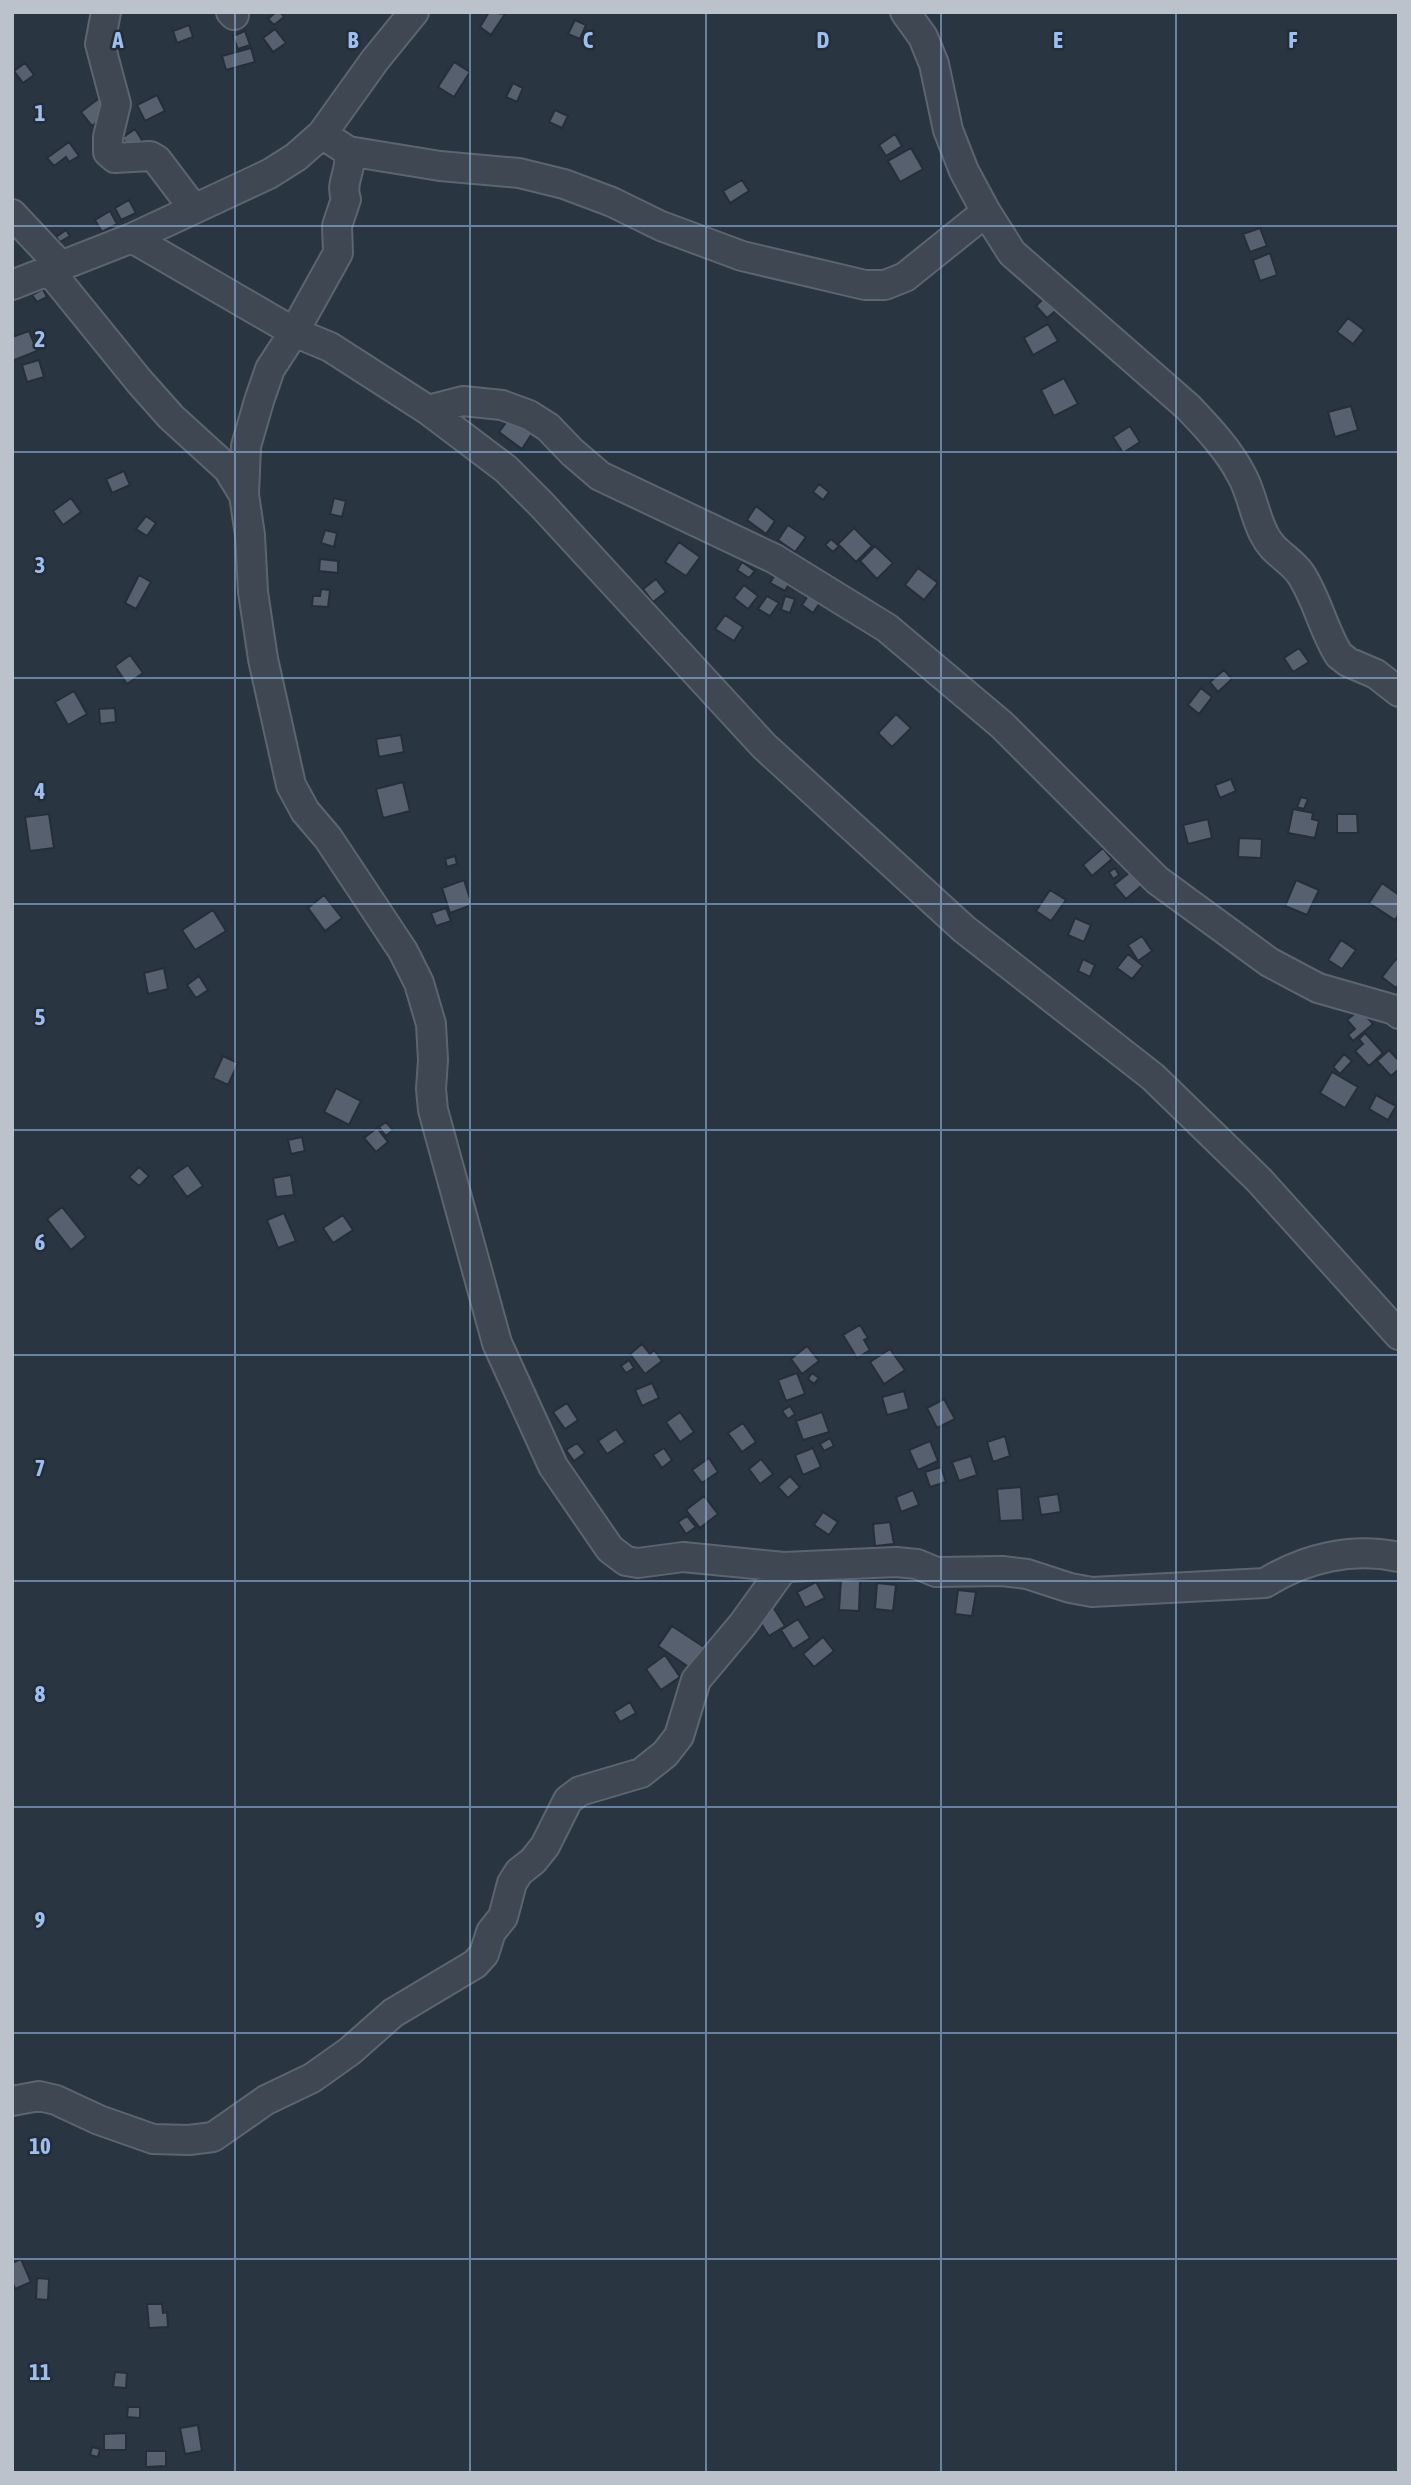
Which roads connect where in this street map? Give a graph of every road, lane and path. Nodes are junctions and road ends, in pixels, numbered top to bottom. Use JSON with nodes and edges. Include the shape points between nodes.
{"nodes":[{"id":1,"x":106,"y":12,"type":"edge"},
{"id":2,"x":414,"y":12,"type":"edge"},
{"id":3,"x":905,"y":12,"type":"edge"},
{"id":4,"x":322,"y":134,"type":"junction"},
{"id":5,"x":348,"y":152,"type":"junction"},
{"id":6,"x":194,"y":209,"type":"junction"},
{"id":7,"x":986,"y":212,"type":"junction"},
{"id":8,"x":12,"y":214,"type":"edge"},
{"id":9,"x":132,"y":238,"type":"junction"},
{"id":10,"x":55,"y":267,"type":"junction"},
{"id":11,"x":12,"y":285,"type":"edge"},
{"id":12,"x":294,"y":332,"type":"junction"},
{"id":13,"x":428,"y":410,"type":"junction"},
{"id":14,"x":244,"y":495,"type":"junction"},
{"id":15,"x":1399,"y":692,"type":"edge"},
{"id":16,"x":1399,"y":1014,"type":"edge"},
{"id":17,"x":1399,"y":1335,"type":"edge"},
{"id":18,"x":1399,"y":1557,"type":"edge"},
{"id":19,"x":784,"y":1567,"type":"junction"},
{"id":20,"x":12,"y":2101,"type":"edge"}],
"edges":[{"from":1,"to":6,"type":"street","via":[[100,44],[116,103],[108,152],[115,158],[150,156],[158,160]]},
{"from":2,"to":4,"type":"street"},
{"from":3,"to":7,"type":"street","via":[[923,37],[934,64],[947,130]]},
{"from":4,"to":5,"type":"street"},
{"from":4,"to":6,"type":"street","via":[[268,174]]},
{"from":5,"to":7,"type":"street","via":[[519,173],[564,184],[743,256],[865,285],[885,285],[905,277]]},
{"from":5,"to":12,"type":"street","via":[[351,160],[337,226],[338,253]]},
{"from":6,"to":9,"type":"street"},
{"from":7,"to":15,"type":"street","via":[[1025,266],[1210,430],[1241,473],[1272,548],[1300,574],[1339,655]]},
{"from":8,"to":10,"type":"street"},
{"from":9,"to":10,"type":"street"},
{"from":9,"to":12,"type":"street"},
{"from":10,"to":11,"type":"street"},
{"from":10,"to":14,"type":"street","via":[[139,381],[170,417],[228,469]]},
{"from":12,"to":13,"type":"street","via":[[330,348]]},
{"from":12,"to":14,"type":"street","via":[[270,369],[259,401],[246,446]]},
{"from":13,"to":16,"type":"street","via":[[463,401],[502,405],[529,415],[600,476],[775,559],[887,628],[1002,725],[1157,880],[1269,962],[1318,988]]},
{"from":13,"to":17,"type":"street","via":[[506,469],[542,505],[764,747],[964,929],[1153,1077],[1259,1180]]},
{"from":14,"to":19,"type":"street","via":[[263,659],[291,785],[304,811],[328,838],[403,951],[419,984],[431,1024],[433,1110],[490,1318],[553,1466],[610,1549],[625,1561],[684,1557]]},
{"from":18,"to":19,"type":"street","via":[[1376,1552],[1333,1555],[1286,1570],[1265,1583],[1092,1592],[1017,1573],[936,1572],[896,1562]]},
{"from":19,"to":20,"type":"street","via":[[696,1680],[679,1736],[666,1754],[642,1773],[580,1791],[568,1800],[545,1846],[512,1883],[503,1917],[475,1964],[393,2013],[312,2078],[266,2100],[213,2137],[189,2140],[153,2139],[39,2096]]}]}
